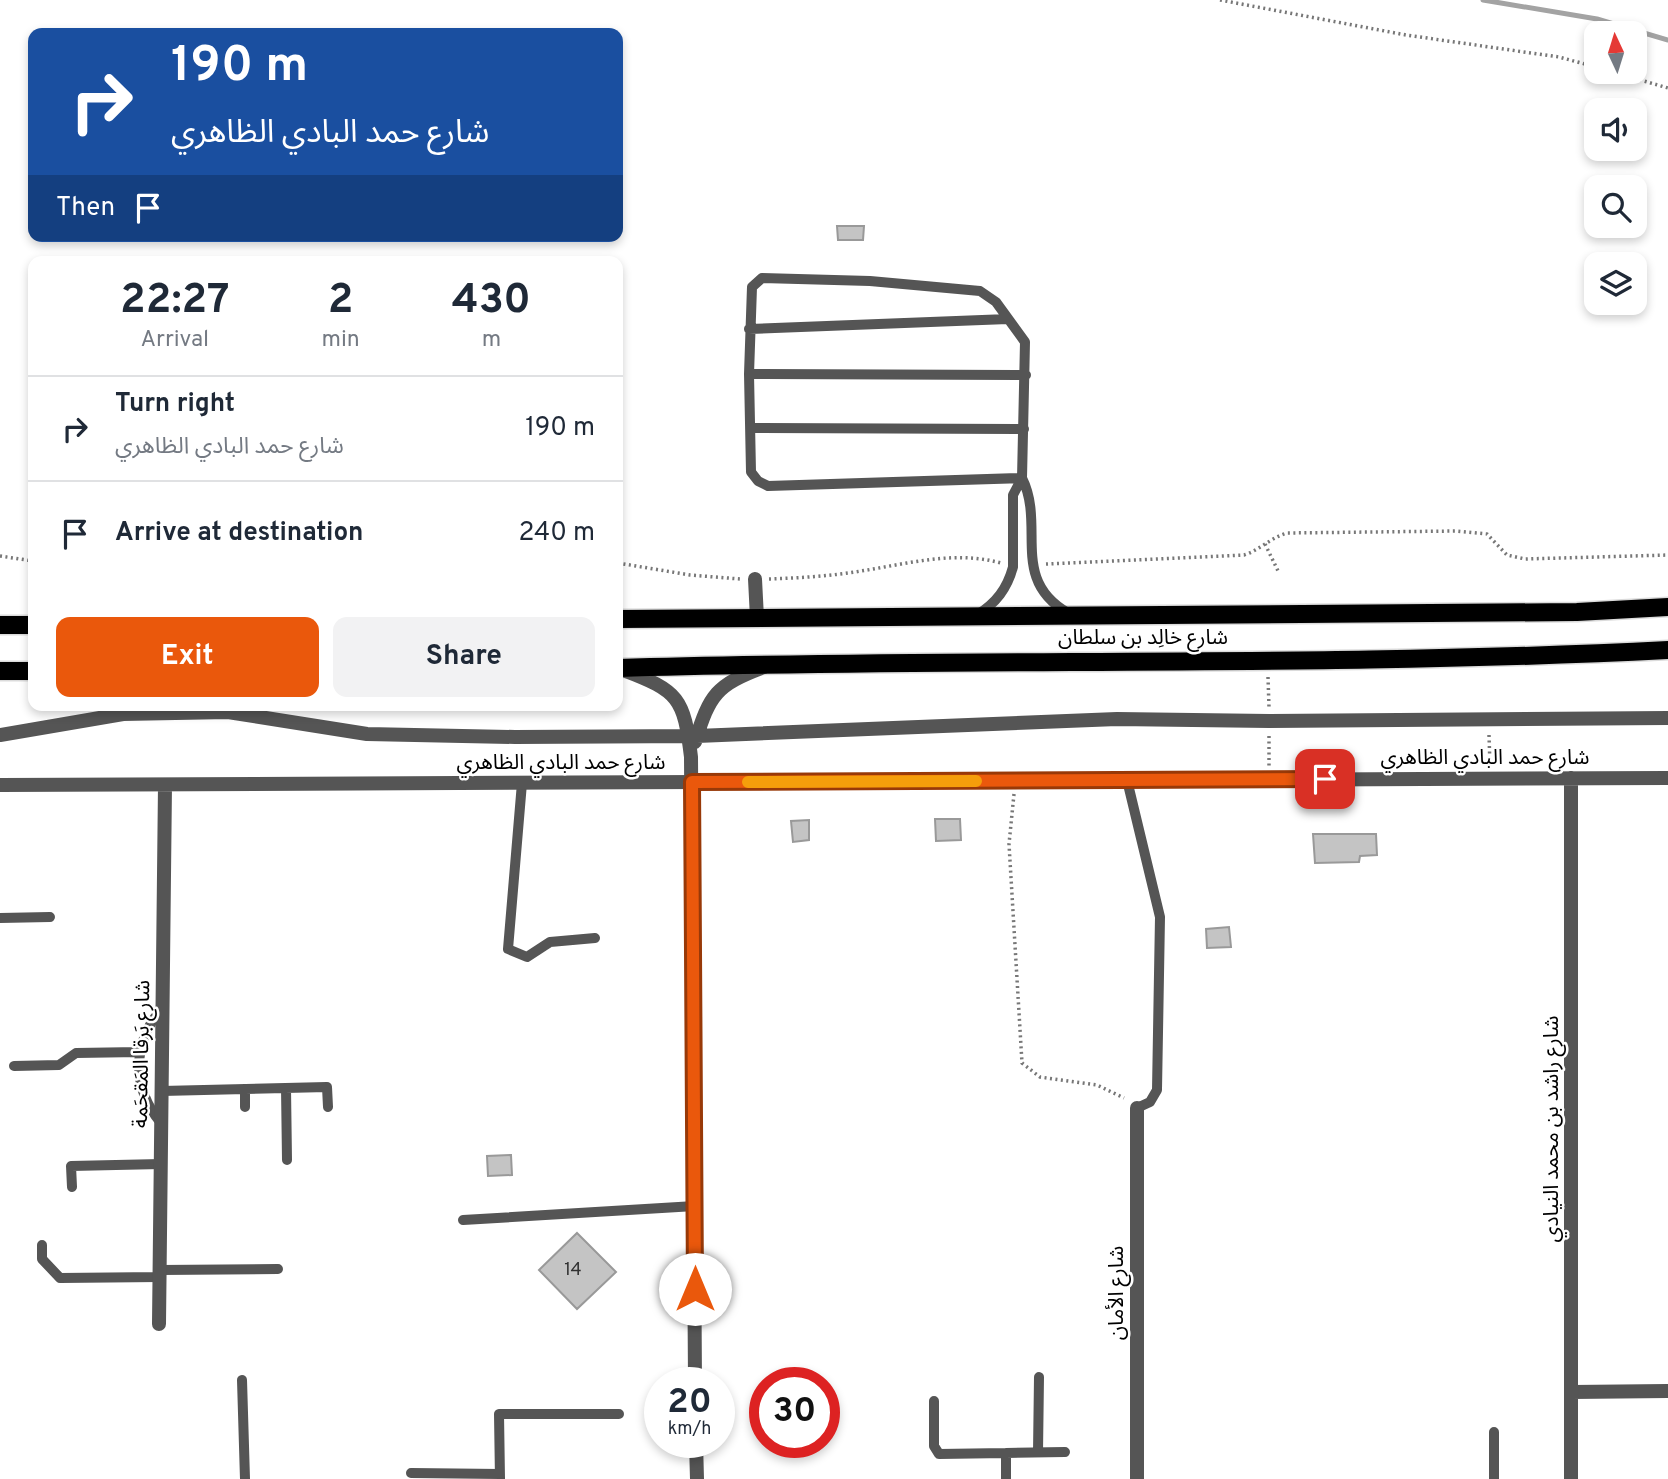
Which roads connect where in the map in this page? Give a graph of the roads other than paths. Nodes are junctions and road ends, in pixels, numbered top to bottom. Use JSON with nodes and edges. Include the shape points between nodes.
{"nodes":[{"id":1,"x":1008,"y":319,"type":"junction"},
{"id":2,"x":749,"y":329,"type":"junction"},
{"id":3,"x":749,"y":374,"type":"junction"},
{"id":4,"x":1026,"y":375,"type":"junction"},
{"id":5,"x":752,"y":428,"type":"junction"},
{"id":6,"x":1024,"y":429,"type":"junction"},
{"id":7,"x":1022,"y":478,"type":"junction"},
{"id":8,"x":755,"y":579,"type":"road end"},
{"id":9,"x":1668,"y":607,"type":"edge"},
{"id":10,"x":1071,"y":615,"type":"junction"},
{"id":11,"x":977,"y":616,"type":"junction"},
{"id":12,"x":757,"y":618,"type":"junction"},
{"id":13,"x":623,"y":619,"type":"edge"},
{"id":14,"x":0,"y":625,"type":"edge"},
{"id":15,"x":28,"y":625,"type":"edge"},
{"id":16,"x":1668,"y":650,"type":"edge"},
{"id":17,"x":775,"y":663,"type":"junction"},
{"id":18,"x":623,"y":668,"type":"edge"},
{"id":19,"x":623,"y":670,"type":"edge"},
{"id":20,"x":0,"y":671,"type":"edge"},
{"id":21,"x":28,"y":671,"type":"edge"},
{"id":22,"x":155,"y":711,"type":"edge"},
{"id":23,"x":211,"y":711,"type":"edge"},
{"id":24,"x":1668,"y":718,"type":"edge"},
{"id":25,"x":0,"y":735,"type":"edge"},
{"id":26,"x":693,"y":736,"type":"junction"},
{"id":27,"x":1571,"y":778,"type":"junction"},
{"id":28,"x":1668,"y":778,"type":"edge"},
{"id":29,"x":1127,"y":780,"type":"junction"},
{"id":30,"x":692,"y":782,"type":"junction"},
{"id":31,"x":522,"y":783,"type":"junction"},
{"id":32,"x":0,"y":785,"type":"edge"},
{"id":33,"x":165,"y":785,"type":"junction"},
{"id":34,"x":0,"y":918,"type":"edge"},
{"id":35,"x":50,"y":918,"type":"dead end"},
{"id":36,"x":595,"y":938,"type":"dead end"},
{"id":37,"x":163,"y":1007,"type":"junction"},
{"id":38,"x":139,"y":1052,"type":"junction"},
{"id":39,"x":14,"y":1066,"type":"dead end"},
{"id":40,"x":286,"y":1088,"type":"junction"},
{"id":41,"x":245,"y":1089,"type":"junction"},
{"id":42,"x":162,"y":1091,"type":"junction"},
{"id":43,"x":245,"y":1107,"type":"dead end"},
{"id":44,"x":328,"y":1107,"type":"dead end"},
{"id":45,"x":1137,"y":1108,"type":"joint"},
{"id":46,"x":161,"y":1123,"type":"junction"},
{"id":47,"x":287,"y":1160,"type":"dead end"},
{"id":48,"x":161,"y":1164,"type":"junction"},
{"id":49,"x":72,"y":1187,"type":"dead end"},
{"id":50,"x":695,"y":1206,"type":"junction"},
{"id":51,"x":463,"y":1220,"type":"dead end"},
{"id":52,"x":42,"y":1245,"type":"dead end"},
{"id":53,"x":278,"y":1269,"type":"dead end"},
{"id":54,"x":159,"y":1273,"type":"junction"},
{"id":55,"x":159,"y":1324,"type":"dead end"},
{"id":56,"x":695,"y":1367,"type":"edge"},
{"id":57,"x":1039,"y":1377,"type":"dead end"},
{"id":58,"x":242,"y":1380,"type":"dead end"},
{"id":59,"x":1572,"y":1391,"type":"junction"},
{"id":60,"x":1668,"y":1391,"type":"edge"},
{"id":61,"x":934,"y":1401,"type":"dead end"},
{"id":62,"x":619,"y":1414,"type":"dead end"},
{"id":63,"x":1494,"y":1432,"type":"dead end"},
{"id":64,"x":1038,"y":1452,"type":"junction"},
{"id":65,"x":1065,"y":1452,"type":"dead end"},
{"id":66,"x":1006,"y":1453,"type":"junction"},
{"id":67,"x":696,"y":1458,"type":"edge"},
{"id":68,"x":411,"y":1473,"type":"dead end"},
{"id":69,"x":500,"y":1477,"type":"edge"},
{"id":70,"x":245,"y":1479,"type":"edge"},
{"id":71,"x":697,"y":1479,"type":"edge"},
{"id":72,"x":1006,"y":1479,"type":"edge"},
{"id":73,"x":1138,"y":1479,"type":"edge"},
{"id":74,"x":1494,"y":1479,"type":"edge"},
{"id":75,"x":1572,"y":1479,"type":"edge"}],
"edges":[{"from":1,"to":2,"type":"lane"},
{"from":1,"to":2,"type":"lane","via":[[996,302],[980,291],[762,278],[752,287]]},
{"from":1,"to":4,"type":"lane","via":[[1025,342]]},
{"from":2,"to":3,"type":"lane"},
{"from":3,"to":4,"type":"lane"},
{"from":3,"to":5,"type":"lane"},
{"from":4,"to":6,"type":"lane"},
{"from":5,"to":6,"type":"lane"},
{"from":5,"to":7,"type":"lane","via":[[751,472],[768,485]]},
{"from":6,"to":7,"type":"lane"},
{"from":7,"to":10,"type":"lane","via":[[1030,494],[1032,565],[1043,592]]},
{"from":7,"to":11,"type":"lane","via":[[1013,495],[1013,567],[997,600]]},
{"from":8,"to":12,"type":"street"},
{"from":9,"to":10,"type":"main road","name":"شارع خالِد بن سلطان","via":[[1577,612]]},
{"from":10,"to":11,"type":"main road","name":"شارع خالِد بن سلطان"},
{"from":11,"to":12,"type":"main road","name":"شارع خالِد بن سلطان"},
{"from":12,"to":13,"type":"main road","name":"شارع خالِد بن سلطان"},
{"from":14,"to":15,"type":"main road"},
{"from":16,"to":17,"type":"main road","name":"شارع خالِد بن سلطان","via":[[1522,657]]},
{"from":17,"to":18,"type":"main road","name":"شارع خالِد بن سلطان"},
{"from":17,"to":26,"type":"street","via":[[733,679],[718,691]]},
{"from":19,"to":26,"type":"street","via":[[668,690],[679,702]]},
{"from":20,"to":21,"type":"main road"},
{"from":22,"to":25,"type":"street"},
{"from":23,"to":26,"type":"street","via":[[368,734]]},
{"from":24,"to":26,"type":"street","via":[[1117,719]]},
{"from":26,"to":30,"type":"street"},
{"from":27,"to":28,"type":"street","name":"شارع حمد البادي الظاهري"},
{"from":27,"to":29,"type":"street","name":"شارع حمد البادي الظاهري"},
{"from":27,"to":59,"type":"street","name":"شارع راشد بن محمد النيادي"},
{"from":29,"to":30,"type":"street","name":"شارع حمد البادي الظاهري"},
{"from":29,"to":45,"type":"lane","via":[[1160,927],[1157,1090],[1150,1102]]},
{"from":30,"to":31,"type":"street","name":"شارع حمد البادي الظاهري"},
{"from":30,"to":50,"type":"street"},
{"from":31,"to":33,"type":"street","name":"شارع حمد البادي الظاهري"},
{"from":31,"to":36,"type":"lane","via":[[508,949],[527,957],[550,942]]},
{"from":32,"to":33,"type":"street","name":"شارع حمد البادي الظاهري"},
{"from":33,"to":37,"type":"street","name":"شارع بَرقا المَقحَمة"},
{"from":34,"to":35,"type":"lane"},
{"from":37,"to":38,"type":"lane"},
{"from":37,"to":42,"type":"street","name":"شارع بَرقا المَقحَمة"},
{"from":38,"to":39,"type":"lane","via":[[76,1053],[59,1065]]},
{"from":38,"to":46,"type":"lane","via":[[142,1090]]},
{"from":40,"to":41,"type":"lane"},
{"from":40,"to":44,"type":"lane","via":[[327,1087]]},
{"from":40,"to":47,"type":"lane"},
{"from":41,"to":42,"type":"lane"},
{"from":41,"to":43,"type":"lane"},
{"from":42,"to":46,"type":"street","name":"شارع بَرقا المَقحَمة"},
{"from":45,"to":73,"type":"street","name":"شارع الأمان"},
{"from":46,"to":48,"type":"street","name":"شارع بَرقا المَقحَمة"},
{"from":48,"to":49,"type":"lane","via":[[71,1166]]},
{"from":48,"to":54,"type":"street","name":"شارع بَرقا المَقحَمة"},
{"from":50,"to":51,"type":"lane"},
{"from":50,"to":56,"type":"street"},
{"from":52,"to":54,"type":"lane","via":[[42,1259],[60,1278]]},
{"from":53,"to":54,"type":"lane"},
{"from":54,"to":55,"type":"street","name":"شارع بَرقا المَقحَمة"},
{"from":57,"to":64,"type":"lane"},
{"from":58,"to":70,"type":"lane"},
{"from":59,"to":60,"type":"street"},
{"from":59,"to":75,"type":"street","name":"شارع راشد بن محمد النيادي"},
{"from":61,"to":66,"type":"lane","via":[[934,1446],[939,1454]]},
{"from":62,"to":69,"type":"lane","via":[[499,1414]]},
{"from":63,"to":74,"type":"lane"},
{"from":64,"to":65,"type":"lane"},
{"from":64,"to":66,"type":"lane"},
{"from":66,"to":72,"type":"lane"},
{"from":67,"to":71,"type":"street"},
{"from":68,"to":69,"type":"lane"}]}
